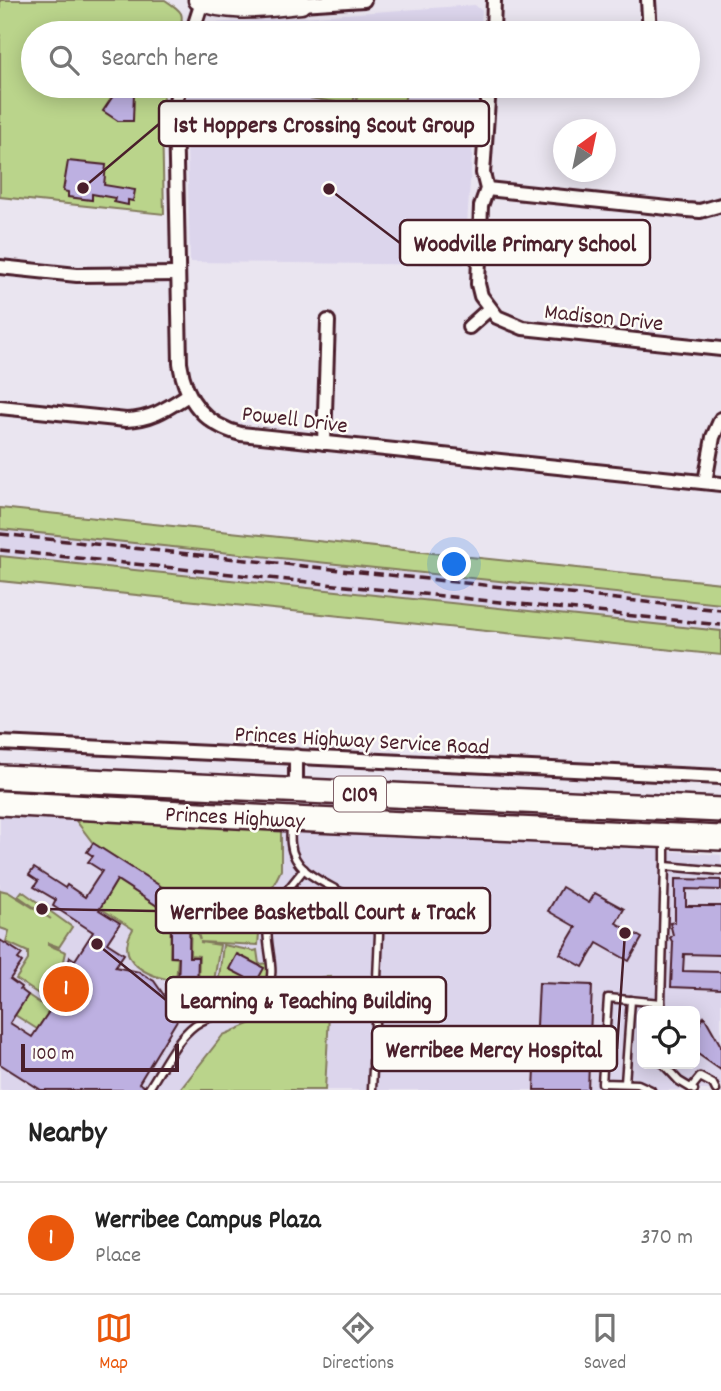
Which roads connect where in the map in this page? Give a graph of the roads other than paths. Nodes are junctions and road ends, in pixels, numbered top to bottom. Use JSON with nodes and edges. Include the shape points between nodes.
{"nodes":[{"id":1,"x":364,"y":0,"type":"edge"},
{"id":2,"x":494,"y":0,"type":"edge"},
{"id":3,"x":648,"y":0,"type":"edge"},
{"id":4,"x":200,"y":1,"type":"edge"},
{"id":5,"x":294,"y":2,"type":"edge"},
{"id":6,"x":195,"y":21,"type":"edge"},
{"id":7,"x":493,"y":21,"type":"edge"},
{"id":8,"x":649,"y":21,"type":"edge"},
{"id":9,"x":177,"y":98,"type":"edge"},
{"id":10,"x":488,"y":98,"type":"edge"},
{"id":11,"x":487,"y":189,"type":"junction"},
{"id":12,"x":721,"y":205,"type":"edge"},
{"id":13,"x":0,"y":267,"type":"edge"},
{"id":14,"x":178,"y":274,"type":"junction"},
{"id":15,"x":489,"y":309,"type":"junction"},
{"id":16,"x":328,"y":321,"type":"dead end"},
{"id":17,"x":469,"y":327,"type":"dead end"},
{"id":18,"x":721,"y":349,"type":"edge"},
{"id":19,"x":188,"y":395,"type":"junction"},
{"id":20,"x":0,"y":407,"type":"edge"},
{"id":21,"x":721,"y":419,"type":"edge"},
{"id":22,"x":324,"y":443,"type":"junction"},
{"id":23,"x":705,"y":482,"type":"junction"},
{"id":24,"x":721,"y":484,"type":"edge"},
{"id":25,"x":0,"y":743,"type":"edge"},
{"id":26,"x":296,"y":756,"type":"junction"},
{"id":27,"x":721,"y":777,"type":"edge"},
{"id":28,"x":0,"y":778,"type":"edge"},
{"id":29,"x":296,"y":791,"type":"junction"},
{"id":30,"x":0,"y":803,"type":"edge"},
{"id":31,"x":721,"y":810,"type":"edge"},
{"id":32,"x":292,"y":819,"type":"junction"},
{"id":33,"x":666,"y":836,"type":"junction"},
{"id":34,"x":721,"y":838,"type":"edge"},
{"id":35,"x":664,"y":866,"type":"junction"},
{"id":36,"x":304,"y":869,"type":"junction"},
{"id":37,"x":721,"y":872,"type":"edge"},
{"id":38,"x":631,"y":1000,"type":"junction"},
{"id":39,"x":661,"y":1003,"type":"joint"},
{"id":40,"x":667,"y":1069,"type":"edge"},
{"id":41,"x":625,"y":1083,"type":"junction"},
{"id":42,"x":692,"y":1089,"type":"edge"},
{"id":43,"x":148,"y":1090,"type":"edge"},
{"id":44,"x":372,"y":1090,"type":"edge"},
{"id":45,"x":651,"y":1090,"type":"edge"},
{"id":46,"x":716,"y":1090,"type":"edge"}],
"edges":[{"from":1,"to":5,"type":"street"},
{"from":2,"to":7,"type":"street"},
{"from":3,"to":8,"type":"street"},
{"from":4,"to":5,"type":"street","via":[[233,8]]},
{"from":4,"to":6,"type":"street"},
{"from":9,"to":14,"type":"street","name":"Powell Drive"},
{"from":10,"to":11,"type":"street","via":[[483,173]]},
{"from":11,"to":12,"type":"street","via":[[687,211]]},
{"from":11,"to":15,"type":"street","via":[[481,206],[477,265],[481,296]]},
{"from":13,"to":14,"type":"street","via":[[77,275]]},
{"from":14,"to":19,"type":"street","name":"Powell Drive","via":[[180,363]]},
{"from":15,"to":17,"type":"street"},
{"from":15,"to":18,"type":"street","name":"Madison Drive","via":[[523,328]]},
{"from":16,"to":22,"type":"street"},
{"from":19,"to":20,"type":"street","via":[[143,419]]},
{"from":19,"to":22,"type":"street","name":"Powell Drive","via":[[205,417],[229,431]]},
{"from":21,"to":23,"type":"street"},
{"from":22,"to":23,"type":"street","name":"Powell Drive"},
{"from":23,"to":24,"type":"street","name":"Powell Drive"},
{"from":25,"to":26,"type":"street","name":"Princes Highway Service Road"},
{"from":26,"to":27,"type":"street","name":"Princes Highway Service Road"},
{"from":26,"to":29,"type":"street"},
{"from":28,"to":29,"type":"highway","name":"Princes Highway","number":"C109"},
{"from":29,"to":31,"type":"highway","name":"Princes Highway","number":"C109"},
{"from":29,"to":32,"type":"highway"},
{"from":30,"to":32,"type":"highway","name":"Princes Highway","number":"C109"},
{"from":32,"to":33,"type":"highway","name":"Princes Highway","number":"C109"},
{"from":32,"to":36,"type":"lane","via":[[291,846]]},
{"from":33,"to":34,"type":"highway","name":"Princes Highway","number":"C109"},
{"from":33,"to":35,"type":"lane"},
{"from":35,"to":37,"type":"lane"},
{"from":35,"to":39,"type":"lane"},
{"from":36,"to":43,"type":"lane","via":[[270,917],[266,935],[273,975],[268,988],[252,1003],[212,1016],[186,1032]]},
{"from":36,"to":44,"type":"lane","via":[[360,903],[373,916],[379,934]]},
{"from":38,"to":39,"type":"lane"},
{"from":38,"to":41,"type":"lane"},
{"from":38,"to":41,"type":"lane","via":[[608,998],[602,1083]]},
{"from":40,"to":42,"type":"lane"},
{"from":41,"to":45,"type":"lane"},
{"from":42,"to":46,"type":"lane","via":[[700,1077]]}]}
